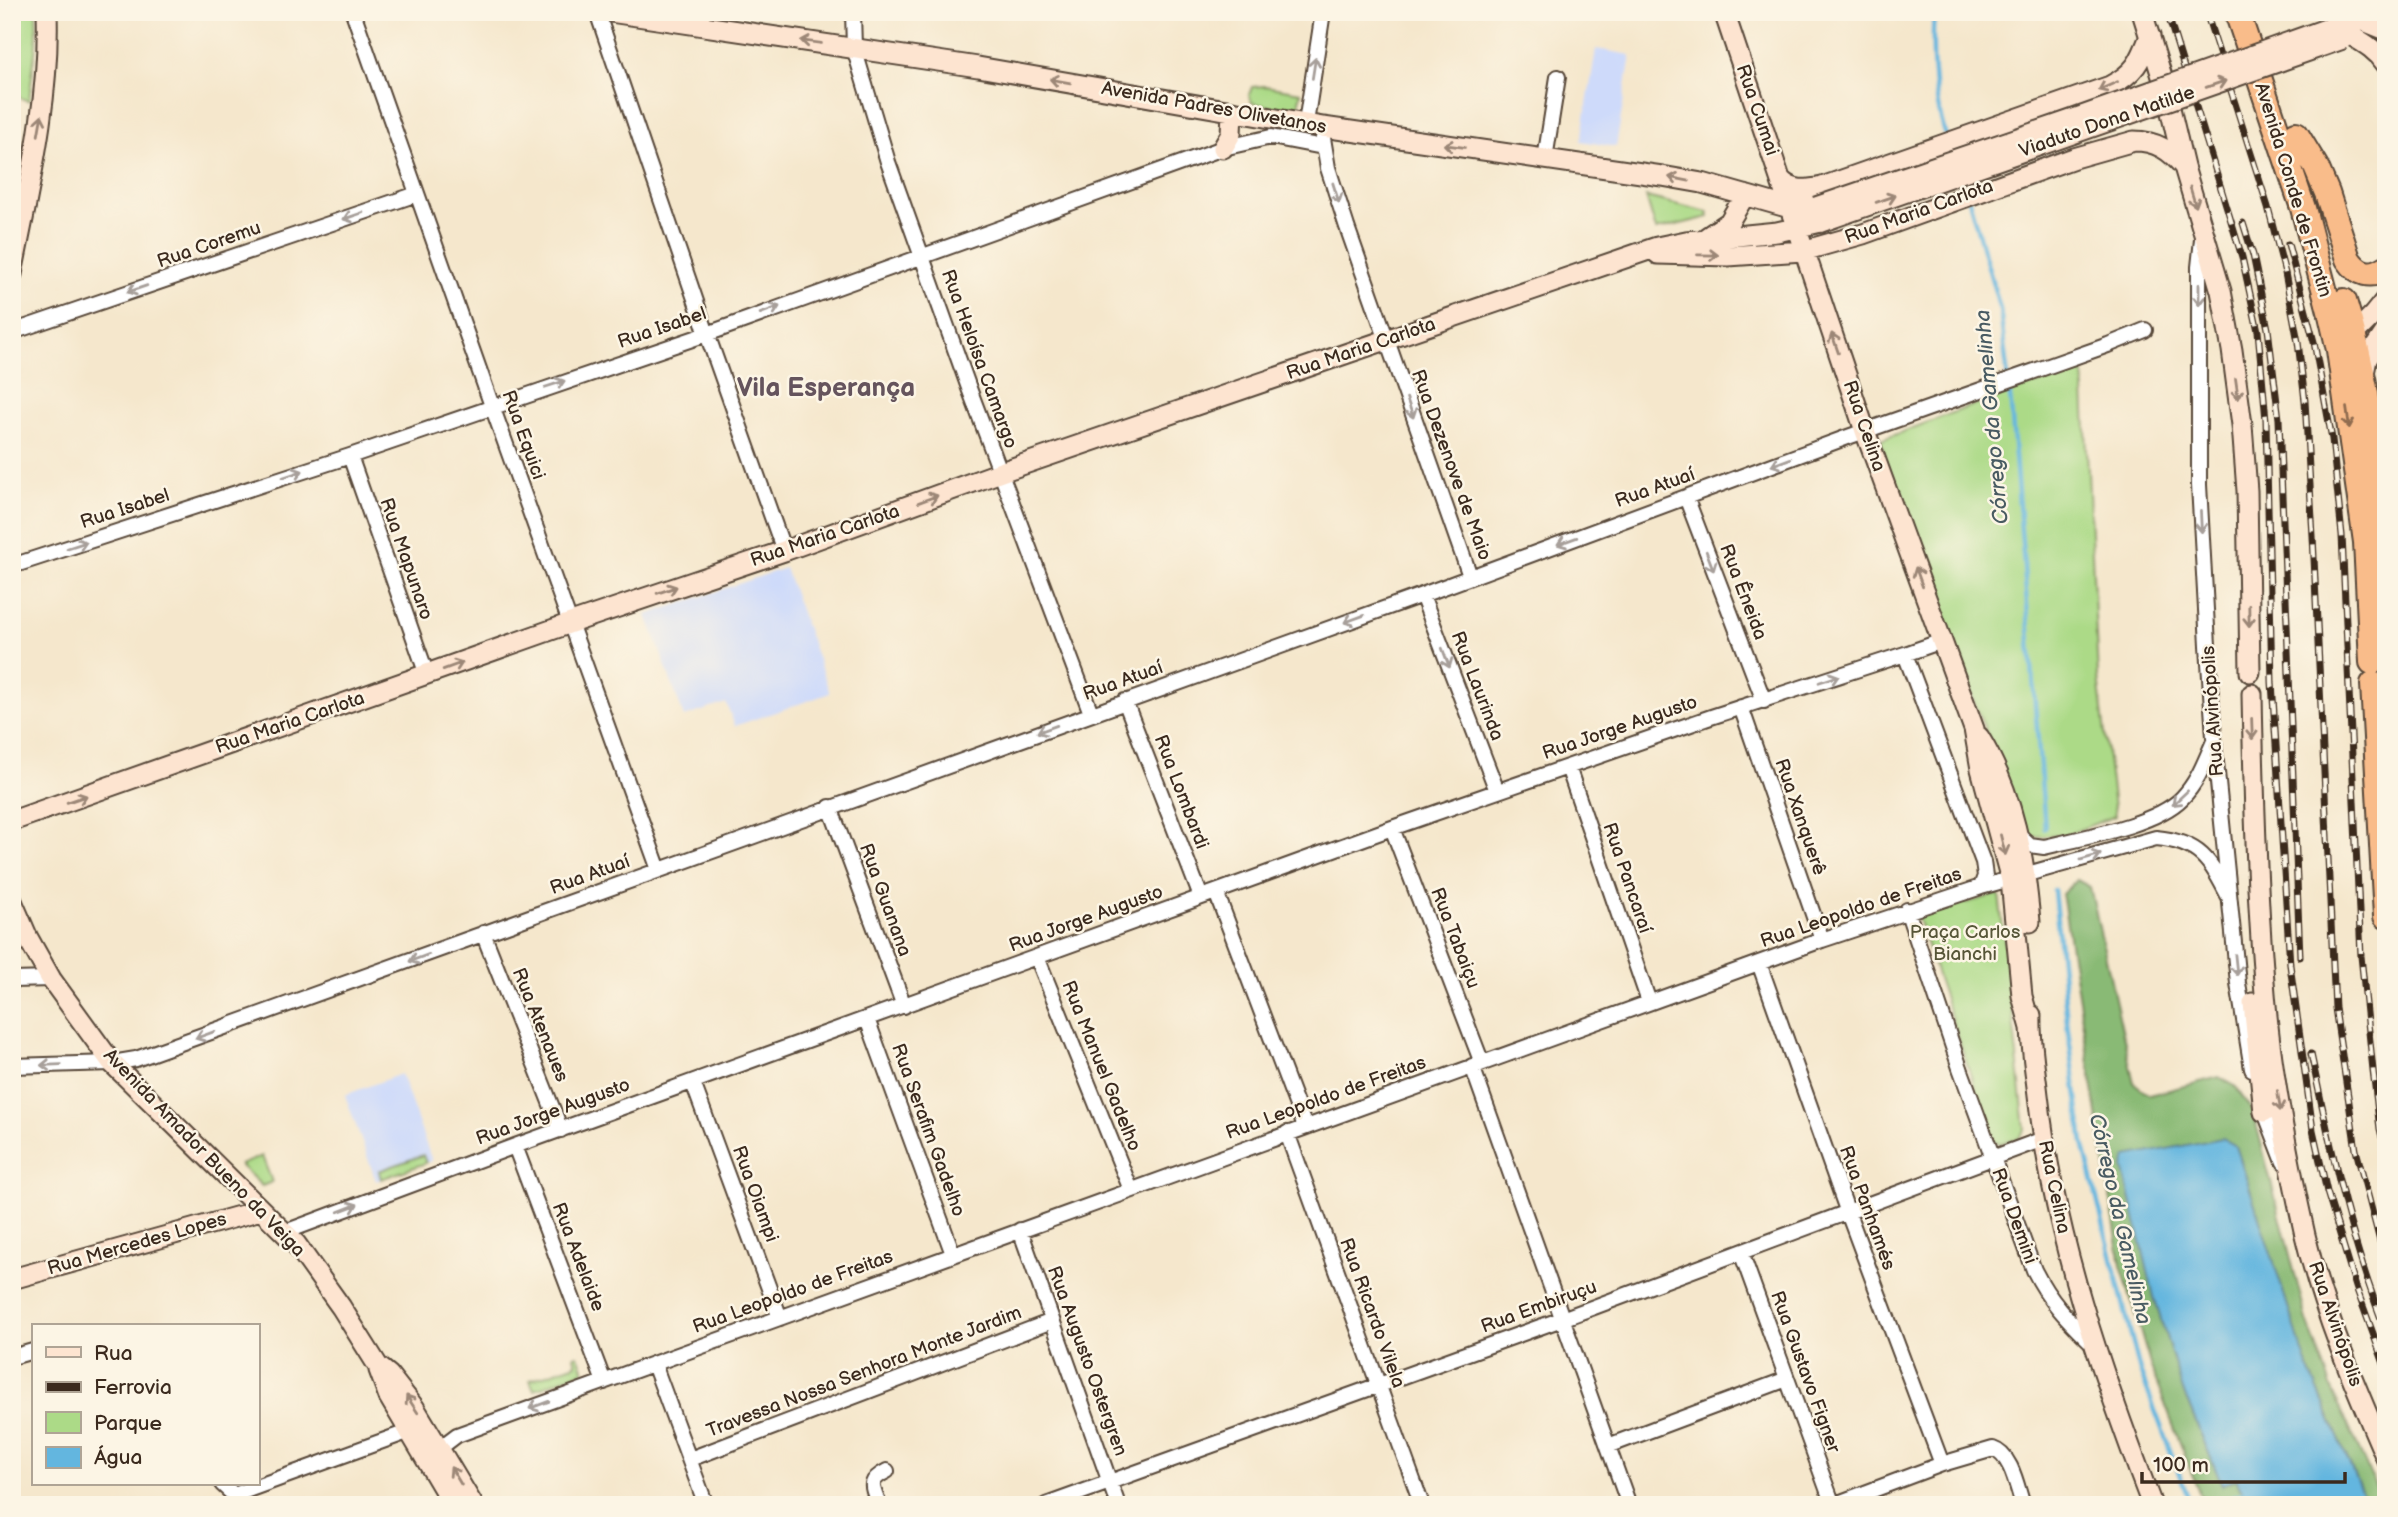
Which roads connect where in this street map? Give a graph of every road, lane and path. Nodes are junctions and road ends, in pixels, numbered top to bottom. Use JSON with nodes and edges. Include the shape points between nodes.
{"nodes":[{"id":1,"x":47,"y":12,"type":"edge"},
{"id":2,"x":353,"y":12,"type":"edge"},
{"id":3,"x":597,"y":12,"type":"edge"},
{"id":4,"x":610,"y":12,"type":"edge"},
{"id":5,"x":853,"y":12,"type":"edge"},
{"id":6,"x":1323,"y":12,"type":"edge"},
{"id":7,"x":1724,"y":12,"type":"edge"},
{"id":8,"x":2142,"y":12,"type":"edge"},
{"id":9,"x":2237,"y":12,"type":"edge"},
{"id":10,"x":2254,"y":12,"type":"edge"},
{"id":11,"x":2363,"y":23,"type":"edge"},
{"id":12,"x":2150,"y":36,"type":"junction"},
{"id":13,"x":854,"y":48,"type":"junction"},
{"id":14,"x":2386,"y":64,"type":"edge"},
{"id":15,"x":1558,"y":77,"type":"dead end"},
{"id":16,"x":2056,"y":106,"type":"junction"},
{"id":17,"x":1232,"y":111,"type":"junction"},
{"id":18,"x":1314,"y":125,"type":"junction"},
{"id":19,"x":2296,"y":134,"type":"junction"},
{"id":20,"x":1323,"y":147,"type":"junction"},
{"id":21,"x":1223,"y":148,"type":"junction"},
{"id":22,"x":2074,"y":158,"type":"junction"},
{"id":23,"x":1545,"y":159,"type":"junction"},
{"id":24,"x":2184,"y":167,"type":"junction"},
{"id":25,"x":1781,"y":180,"type":"junction"},
{"id":26,"x":417,"y":194,"type":"junction"},
{"id":27,"x":1745,"y":195,"type":"junction"},
{"id":28,"x":19,"y":198,"type":"edge"},
{"id":29,"x":1790,"y":208,"type":"junction"},
{"id":30,"x":1819,"y":215,"type":"junction"},
{"id":31,"x":17,"y":225,"type":"edge"},
{"id":32,"x":2203,"y":227,"type":"junction"},
{"id":33,"x":1797,"y":228,"type":"junction"},
{"id":34,"x":1705,"y":238,"type":"junction"},
{"id":35,"x":1803,"y":251,"type":"junction"},
{"id":36,"x":1640,"y":254,"type":"junction"},
{"id":37,"x":921,"y":256,"type":"junction"},
{"id":38,"x":2386,"y":268,"type":"edge"},
{"id":39,"x":12,"y":274,"type":"edge"},
{"id":40,"x":2386,"y":299,"type":"edge"},
{"id":41,"x":2145,"y":330,"type":"dead end"},
{"id":42,"x":2386,"y":331,"type":"edge"},
{"id":43,"x":12,"y":332,"type":"edge"},
{"id":44,"x":707,"y":334,"type":"junction"},
{"id":45,"x":1386,"y":340,"type":"junction"},
{"id":46,"x":2346,"y":343,"type":"junction"},
{"id":47,"x":2362,"y":379,"type":"junction"},
{"id":48,"x":492,"y":406,"type":"junction"},
{"id":49,"x":1865,"y":431,"type":"junction"},
{"id":50,"x":349,"y":456,"type":"junction"},
{"id":51,"x":1000,"y":472,"type":"junction"},
{"id":52,"x":1686,"y":497,"type":"junction"},
{"id":53,"x":784,"y":551,"type":"junction"},
{"id":54,"x":12,"y":566,"type":"edge"},
{"id":55,"x":1470,"y":576,"type":"junction"},
{"id":56,"x":2386,"y":587,"type":"edge"},
{"id":57,"x":1422,"y":595,"type":"junction"},
{"id":58,"x":572,"y":623,"type":"junction"},
{"id":59,"x":1942,"y":642,"type":"junction"},
{"id":60,"x":1905,"y":654,"type":"junction"},
{"id":61,"x":2250,"y":671,"type":"dead end"},
{"id":62,"x":427,"y":675,"type":"junction"},
{"id":63,"x":2252,"y":694,"type":"dead end"},
{"id":64,"x":1125,"y":701,"type":"junction"},
{"id":65,"x":1765,"y":701,"type":"junction"},
{"id":66,"x":1741,"y":707,"type":"junction"},
{"id":67,"x":1091,"y":713,"type":"junction"},
{"id":68,"x":1974,"y":729,"type":"junction"},
{"id":69,"x":2214,"y":740,"type":"junction"},
{"id":70,"x":2253,"y":765,"type":"junction"},
{"id":71,"x":1568,"y":767,"type":"junction"},
{"id":72,"x":1497,"y":791,"type":"junction"},
{"id":73,"x":830,"y":807,"type":"junction"},
{"id":74,"x":12,"y":821,"type":"edge"},
{"id":75,"x":1392,"y":828,"type":"junction"},
{"id":76,"x":2017,"y":833,"type":"junction"},
{"id":77,"x":659,"y":870,"type":"junction"},
{"id":78,"x":2019,"y":878,"type":"junction"},
{"id":79,"x":1981,"y":887,"type":"junction"},
{"id":80,"x":1216,"y":892,"type":"junction"},
{"id":81,"x":1201,"y":897,"type":"junction"},
{"id":82,"x":2229,"y":897,"type":"junction"},
{"id":83,"x":12,"y":901,"type":"edge"},
{"id":84,"x":1907,"y":910,"type":"junction"},
{"id":85,"x":2386,"y":916,"type":"edge"},
{"id":86,"x":483,"y":933,"type":"junction"},
{"id":87,"x":1822,"y":940,"type":"junction"},
{"id":88,"x":1037,"y":957,"type":"junction"},
{"id":89,"x":1759,"y":962,"type":"junction"},
{"id":90,"x":51,"y":979,"type":"junction"},
{"id":91,"x":12,"y":980,"type":"edge"},
{"id":92,"x":1649,"y":1002,"type":"junction"},
{"id":93,"x":904,"y":1006,"type":"junction"},
{"id":94,"x":867,"y":1019,"type":"junction"},
{"id":95,"x":112,"y":1063,"type":"junction"},
{"id":96,"x":1477,"y":1064,"type":"junction"},
{"id":97,"x":12,"y":1066,"type":"edge"},
{"id":98,"x":693,"y":1083,"type":"junction"},
{"id":99,"x":2264,"y":1112,"type":"junction"},
{"id":100,"x":1305,"y":1127,"type":"junction"},
{"id":101,"x":561,"y":1130,"type":"junction"},
{"id":102,"x":1287,"y":1133,"type":"junction"},
{"id":103,"x":2043,"y":1139,"type":"junction"},
{"id":104,"x":515,"y":1146,"type":"junction"},
{"id":105,"x":1993,"y":1158,"type":"junction"},
{"id":106,"x":2295,"y":1186,"type":"junction"},
{"id":107,"x":1130,"y":1190,"type":"junction"},
{"id":108,"x":261,"y":1210,"type":"junction"},
{"id":109,"x":1848,"y":1213,"type":"junction"},
{"id":110,"x":1020,"y":1230,"type":"junction"},
{"id":111,"x":285,"y":1232,"type":"junction"},
{"id":112,"x":1741,"y":1252,"type":"junction"},
{"id":113,"x":953,"y":1254,"type":"junction"},
{"id":114,"x":12,"y":1279,"type":"edge"},
{"id":115,"x":780,"y":1318,"type":"junction"},
{"id":116,"x":1562,"y":1319,"type":"junction"},
{"id":117,"x":1052,"y":1321,"type":"junction"},
{"id":118,"x":2093,"y":1343,"type":"junction"},
{"id":119,"x":32,"y":1351,"type":"edge"},
{"id":120,"x":12,"y":1357,"type":"edge"},
{"id":121,"x":654,"y":1364,"type":"junction"},
{"id":122,"x":378,"y":1366,"type":"junction"},
{"id":123,"x":1787,"y":1379,"type":"junction"},
{"id":124,"x":604,"y":1382,"type":"junction"},
{"id":125,"x":1378,"y":1387,"type":"junction"},
{"id":126,"x":410,"y":1431,"type":"junction"},
{"id":127,"x":1608,"y":1446,"type":"junction"},
{"id":128,"x":433,"y":1453,"type":"junction"},
{"id":129,"x":2386,"y":1458,"type":"edge"},
{"id":130,"x":690,"y":1459,"type":"junction"},
{"id":131,"x":1942,"y":1464,"type":"junction"},
{"id":132,"x":887,"y":1471,"type":"dead end"},
{"id":133,"x":1110,"y":1481,"type":"junction"},
{"id":134,"x":224,"y":1486,"type":"edge"},
{"id":135,"x":236,"y":1500,"type":"edge"},
{"id":136,"x":453,"y":1505,"type":"edge"},
{"id":137,"x":472,"y":1505,"type":"edge"},
{"id":138,"x":706,"y":1505,"type":"edge"},
{"id":139,"x":879,"y":1505,"type":"edge"},
{"id":140,"x":1046,"y":1505,"type":"edge"},
{"id":141,"x":1118,"y":1505,"type":"edge"},
{"id":142,"x":1422,"y":1505,"type":"edge"},
{"id":143,"x":1629,"y":1505,"type":"edge"},
{"id":144,"x":1833,"y":1505,"type":"edge"},
{"id":145,"x":2023,"y":1505,"type":"edge"},
{"id":146,"x":2152,"y":1505,"type":"edge"}],
"edges":[{"from":28,"to":1,"type":"street","one_way":true,"via":[[45,93]]},
{"from":2,"to":26,"type":"street","name":"Rua Equici"},
{"from":3,"to":44,"type":"street"},
{"from":13,"to":4,"type":"street","name":"Avenida Padres Olivetanos","one_way":true},
{"from":5,"to":13,"type":"street","name":"Rua Heloísa Camargo"},
{"from":18,"to":6,"type":"street","name":"Rua Dezenove de Maio","one_way":true},
{"from":7,"to":25,"type":"street","name":"Rua Cumai"},
{"from":8,"to":12,"type":"street","name":"Rua Alvinópolis"},
{"from":9,"to":46,"type":"highway","name":"Avenida Conde de Frontin"},
{"from":10,"to":19,"type":"highway","name":"Avenida Conde de Frontin"},
{"from":11,"to":14,"type":"street","via":[[2372,49]]},
{"from":11,"to":30,"type":"street","name":"Viaduto Dona Matilde","bridge":true,"via":[[2071,120]]},
{"from":12,"to":16,"type":"street","one_way":true,"via":[[2126,78]]},
{"from":12,"to":24,"type":"street","name":"Rua Alvinópolis"},
{"from":17,"to":13,"type":"street","name":"Avenida Padres Olivetanos","one_way":true},
{"from":13,"to":37,"type":"street","name":"Rua Heloísa Camargo"},
{"from":15,"to":23,"type":"street"},
{"from":16,"to":22,"type":"street","via":[[2076,128]]},
{"from":16,"to":25,"type":"street","via":[[1822,187],[1796,190]]},
{"from":17,"to":18,"type":"street","name":"Avenida Padres Olivetanos"},
{"from":17,"to":21,"type":"street","via":[[1231,134]]},
{"from":18,"to":20,"type":"street","name":"Rua Dezenove de Maio"},
{"from":23,"to":18,"type":"street","name":"Avenida Padres Olivetanos","one_way":true},
{"from":19,"to":38,"type":"highway","via":[[2323,184],[2354,268],[2373,274]]},
{"from":19,"to":46,"type":"highway","name":"Avenida Conde de Frontin"},
{"from":20,"to":21,"type":"street","name":"Rua Isabel","via":[[1271,137]]},
{"from":20,"to":45,"type":"street","name":"Rua Dezenove de Maio","one_way":true},
{"from":21,"to":37,"type":"street","name":"Rua Isabel"},
{"from":22,"to":24,"type":"street","name":"Rua Maria Carlota","via":[[2144,141],[2162,147]]},
{"from":22,"to":35,"type":"street","name":"Rua Maria Carlota"},
{"from":27,"to":23,"type":"street","name":"Avenida Padres Olivetanos","one_way":true,"via":[[1702,183]]},
{"from":24,"to":32,"type":"street","name":"Rua Alvinópolis","one_way":true},
{"from":25,"to":29,"type":"street","name":"Rua Cumai"},
{"from":26,"to":43,"type":"street","name":"Rua Coremu","one_way":true},
{"from":26,"to":48,"type":"street","name":"Rua Equici"},
{"from":27,"to":29,"type":"street","name":"Avenida Padres Olivetanos"},
{"from":27,"to":34,"type":"street","via":[[1729,222]]},
{"from":28,"to":31,"type":"street"},
{"from":29,"to":30,"type":"street","name":"Avenida Padres Olivetanos"},
{"from":29,"to":33,"type":"street","name":"Rua Celina"},
{"from":30,"to":33,"type":"street","name":"Rua Maria Carlota"},
{"from":31,"to":39,"type":"street"},
{"from":32,"to":61,"type":"street","name":"Rua Alvinópolis","one_way":true,"via":[[2221,291],[2242,425]]},
{"from":32,"to":69,"type":"street","name":"Rua Alvinópolis","one_way":true,"via":[[2199,485]]},
{"from":33,"to":34,"type":"street","name":"Rua Maria Carlota"},
{"from":33,"to":35,"type":"street","name":"Rua Celina"},
{"from":34,"to":36,"type":"street","name":"Rua Maria Carlota"},
{"from":36,"to":35,"type":"street","name":"Rua Maria Carlota","one_way":true,"via":[[1728,256]]},
{"from":49,"to":35,"type":"street","name":"Rua Celina","one_way":true},
{"from":36,"to":45,"type":"street","name":"Rua Maria Carlota"},
{"from":44,"to":37,"type":"street","name":"Rua Isabel","one_way":true},
{"from":37,"to":51,"type":"street","name":"Rua Heloísa Camargo"},
{"from":40,"to":46,"type":"street"},
{"from":41,"to":49,"type":"street","name":"Rua Atuaí"},
{"from":42,"to":47,"type":"street","via":[[2367,359]]},
{"from":48,"to":44,"type":"street","name":"Rua Isabel","one_way":true},
{"from":44,"to":53,"type":"street"},
{"from":45,"to":51,"type":"street","name":"Rua Maria Carlota"},
{"from":45,"to":55,"type":"street","name":"Rua Dezenove de Maio","one_way":true},
{"from":46,"to":47,"type":"highway","name":"Avenida Conde de Frontin"},
{"from":46,"to":85,"type":"highway","name":"Avenida Conde de Frontin","one_way":true,"via":[[2366,542]]},
{"from":47,"to":56,"type":"highway","name":"Avenida Conde de Frontin","via":[[2380,503]]},
{"from":48,"to":50,"type":"street","name":"Rua Isabel"},
{"from":48,"to":58,"type":"street","name":"Rua Equici"},
{"from":49,"to":52,"type":"street","name":"Rua Atuaí","one_way":true},
{"from":59,"to":49,"type":"street","name":"Rua Celina","one_way":true},
{"from":54,"to":50,"type":"street","name":"Rua Isabel","one_way":true},
{"from":50,"to":62,"type":"street","name":"Rua Mapunaro"},
{"from":53,"to":51,"type":"street","name":"Rua Maria Carlota","one_way":true},
{"from":51,"to":67,"type":"street","name":"Rua Heloísa Camargo"},
{"from":52,"to":55,"type":"street","name":"Rua Atuaí","one_way":true},
{"from":52,"to":65,"type":"street","name":"Rua Êneida","one_way":true},
{"from":58,"to":53,"type":"street","name":"Rua Maria Carlota","one_way":true},
{"from":55,"to":57,"type":"street","name":"Rua Atuaí"},
{"from":57,"to":64,"type":"street","name":"Rua Atuaí","one_way":true},
{"from":57,"to":72,"type":"street","name":"Rua Laurinda","one_way":true},
{"from":62,"to":58,"type":"street","name":"Rua Maria Carlota","one_way":true},
{"from":58,"to":77,"type":"street","name":"Rua Equici"},
{"from":59,"to":60,"type":"street"},
{"from":59,"to":68,"type":"street","name":"Rua Celina"},
{"from":65,"to":60,"type":"street","name":"Rua Jorge Augusto","one_way":true},
{"from":60,"to":79,"type":"street","via":[[1983,862]]},
{"from":74,"to":62,"type":"street","name":"Rua Maria Carlota","one_way":true},
{"from":63,"to":70,"type":"street","name":"Rua Alvinópolis","one_way":true},
{"from":64,"to":67,"type":"street","name":"Rua Atuaí"},
{"from":64,"to":81,"type":"street","name":"Rua Lombardi"},
{"from":65,"to":66,"type":"street","name":"Rua Jorge Augusto"},
{"from":66,"to":71,"type":"street","name":"Rua Jorge Augusto"},
{"from":66,"to":87,"type":"street","name":"Rua Xanquerê"},
{"from":67,"to":73,"type":"street","name":"Rua Atuaí","one_way":true},
{"from":68,"to":76,"type":"street","name":"Rua Celina","via":[[1993,761]]},
{"from":68,"to":78,"type":"street","name":"Rua Celina","one_way":true,"via":[[1981,769]]},
{"from":69,"to":76,"type":"street","one_way":true,"via":[[2198,778],[2182,799],[2166,810],[2044,848],[2030,845]]},
{"from":69,"to":82,"type":"street","name":"Rua Alvinópolis"},
{"from":70,"to":99,"type":"street","via":[[2245,849]]},
{"from":70,"to":106,"type":"street","name":"Rua Alvinópolis","one_way":true,"via":[[2267,1018]]},
{"from":71,"to":72,"type":"street","name":"Rua Jorge Augusto"},
{"from":71,"to":92,"type":"street","name":"Rua Pancaraí"},
{"from":72,"to":75,"type":"street","name":"Rua Jorge Augusto"},
{"from":73,"to":77,"type":"street","name":"Rua Atuaí"},
{"from":73,"to":93,"type":"street","name":"Rua Guanana"},
{"from":75,"to":80,"type":"street","name":"Rua Jorge Augusto"},
{"from":75,"to":96,"type":"street","name":"Rua Tabaiçu"},
{"from":76,"to":78,"type":"street","name":"Rua Celina"},
{"from":77,"to":86,"type":"street","name":"Rua Atuaí"},
{"from":78,"to":79,"type":"street","name":"Rua Leopoldo de Freitas"},
{"from":78,"to":82,"type":"street","name":"Rua Leopoldo de Freitas","one_way":true,"via":[[2156,838],[2169,839],[2203,854]]},
{"from":78,"to":103,"type":"street","name":"Rua Celina","via":[[2030,927],[2031,1028]]},
{"from":79,"to":84,"type":"street","name":"Rua Leopoldo de Freitas"},
{"from":80,"to":81,"type":"street","name":"Rua Jorge Augusto"},
{"from":80,"to":100,"type":"street"},
{"from":81,"to":88,"type":"street","name":"Rua Jorge Augusto"},
{"from":82,"to":99,"type":"street","name":"Rua Alvinópolis","one_way":true,"via":[[2245,1037]]},
{"from":83,"to":90,"type":"street","name":"Avenida Amador Bueno da Veiga"},
{"from":84,"to":87,"type":"street","name":"Rua Leopoldo de Freitas"},
{"from":84,"to":105,"type":"street","name":"Rua Demini"},
{"from":86,"to":95,"type":"street","name":"Rua Atuaí","one_way":true,"via":[[148,1055]]},
{"from":86,"to":101,"type":"street","name":"Rua Atenaues"},
{"from":87,"to":89,"type":"street","name":"Rua Leopoldo de Freitas"},
{"from":88,"to":93,"type":"street","name":"Rua Jorge Augusto"},
{"from":88,"to":107,"type":"street","name":"Rua Manuel Gadelho"},
{"from":89,"to":92,"type":"street","name":"Rua Leopoldo de Freitas"},
{"from":89,"to":109,"type":"street","name":"Rua Panhamés"},
{"from":90,"to":91,"type":"street"},
{"from":90,"to":95,"type":"street","name":"Avenida Amador Bueno da Veiga"},
{"from":92,"to":96,"type":"street","name":"Rua Leopoldo de Freitas"},
{"from":93,"to":94,"type":"street","name":"Rua Jorge Augusto"},
{"from":94,"to":98,"type":"street","name":"Rua Jorge Augusto"},
{"from":94,"to":113,"type":"street","name":"Rua Serafim Gadelho"},
{"from":95,"to":97,"type":"street","name":"Rua Atuaí","one_way":true},
{"from":95,"to":108,"type":"street","name":"Avenida Amador Bueno da Veiga"},
{"from":96,"to":100,"type":"street","name":"Rua Leopoldo de Freitas"},
{"from":96,"to":116,"type":"street","name":"Rua Tabaiçu"},
{"from":98,"to":101,"type":"street","name":"Rua Jorge Augusto"},
{"from":98,"to":115,"type":"street","name":"Rua Oiampi"},
{"from":99,"to":106,"type":"street","name":"Rua Alvinópolis"},
{"from":100,"to":102,"type":"street","name":"Rua Leopoldo de Freitas"},
{"from":101,"to":104,"type":"street","name":"Rua Jorge Augusto"},
{"from":102,"to":107,"type":"street","name":"Rua Leopoldo de Freitas"},
{"from":102,"to":125,"type":"street","name":"Rua Ricardo Vilela"},
{"from":103,"to":105,"type":"street","name":"Rua Embiruçu"},
{"from":103,"to":118,"type":"street","name":"Rua Celina"},
{"from":111,"to":104,"type":"street","name":"Rua Jorge Augusto","one_way":true},
{"from":104,"to":124,"type":"street","name":"Rua Adelaide"},
{"from":105,"to":109,"type":"street","name":"Rua Embiruçu"},
{"from":105,"to":118,"type":"street","name":"Rua Demini","via":[[2045,1293]]},
{"from":106,"to":129,"type":"street","name":"Rua Alvinópolis","via":[[2305,1237],[2337,1339]]},
{"from":107,"to":110,"type":"street","name":"Rua Leopoldo de Freitas"},
{"from":108,"to":111,"type":"street","name":"Avenida Amador Bueno da Veiga"},
{"from":108,"to":114,"type":"street","name":"Rua Mercedes Lopes"},
{"from":109,"to":112,"type":"street","name":"Rua Embiruçu"},
{"from":109,"to":131,"type":"street","name":"Rua Panhamés"},
{"from":110,"to":113,"type":"street","name":"Rua Leopoldo de Freitas"},
{"from":110,"to":117,"type":"street","name":"Rua Augusto Ostergren"},
{"from":111,"to":122,"type":"street","name":"Avenida Amador Bueno da Veiga"},
{"from":112,"to":116,"type":"street","name":"Rua Embiruçu"},
{"from":112,"to":123,"type":"street","name":"Rua Gustavo Figner"},
{"from":113,"to":115,"type":"street","name":"Rua Leopoldo de Freitas"},
{"from":115,"to":121,"type":"street","name":"Rua Leopoldo de Freitas"},
{"from":116,"to":125,"type":"street","name":"Rua Embiruçu"},
{"from":116,"to":127,"type":"street","name":"Rua Tabaiçu"},
{"from":117,"to":130,"type":"street","name":"Travessa Nossa Senhora Monte Jardim"},
{"from":117,"to":133,"type":"street","name":"Rua Augusto Ostergren"},
{"from":118,"to":146,"type":"street","name":"Rua Demini"},
{"from":119,"to":120,"type":"street"},
{"from":121,"to":124,"type":"street","name":"Rua Leopoldo de Freitas"},
{"from":121,"to":130,"type":"street"},
{"from":122,"to":126,"type":"street","name":"Avenida Amador Bueno da Veiga"},
{"from":128,"to":122,"type":"street","name":"Avenida Amador Bueno da Veiga","one_way":true,"via":[[401,1389]]},
{"from":123,"to":127,"type":"street"},
{"from":123,"to":144,"type":"street","name":"Rua Gustavo Figner"},
{"from":124,"to":128,"type":"street","name":"Rua Leopoldo de Freitas","one_way":true,"via":[[457,1435]]},
{"from":125,"to":133,"type":"street","name":"Rua Embiruçu"},
{"from":125,"to":142,"type":"street","name":"Rua Ricardo Vilela"},
{"from":126,"to":128,"type":"street","name":"Avenida Amador Bueno da Veiga"},
{"from":126,"to":135,"type":"street"},
{"from":127,"to":143,"type":"street","name":"Rua Tabaiçu"},
{"from":128,"to":136,"type":"street","name":"Avenida Amador Bueno da Veiga"},
{"from":137,"to":128,"type":"street","name":"Avenida Amador Bueno da Veiga","one_way":true},
{"from":130,"to":138,"type":"street"},
{"from":131,"to":144,"type":"street"},
{"from":131,"to":145,"type":"street","via":[[1997,1449],[2008,1464]]},
{"from":132,"to":139,"type":"street","via":[[872,1484]]},
{"from":133,"to":140,"type":"street","name":"Rua Embiruçu"},
{"from":133,"to":141,"type":"street","name":"Rua Augusto Ostergren"},
{"from":134,"to":135,"type":"street"}]}
